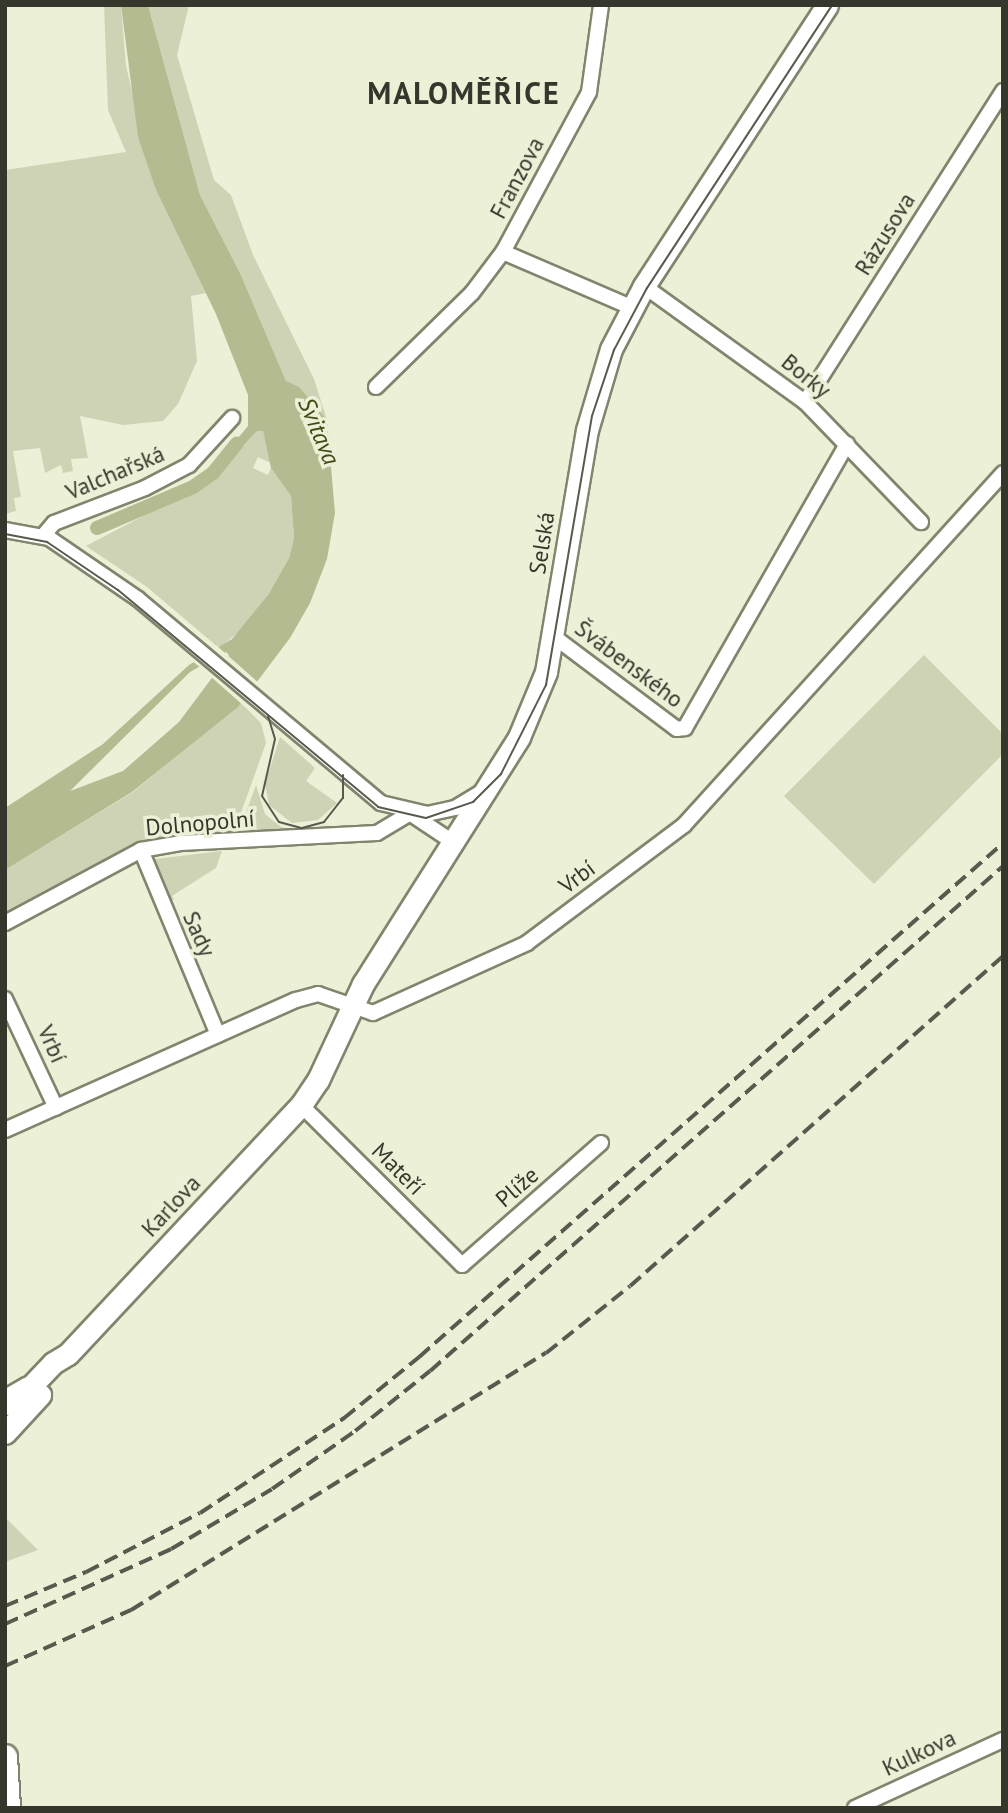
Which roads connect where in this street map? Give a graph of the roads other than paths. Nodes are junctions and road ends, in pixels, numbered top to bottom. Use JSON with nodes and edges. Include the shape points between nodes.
{"nodes":[{"id":1,"x":601,"y":5,"type":"edge"},
{"id":2,"x":827,"y":5,"type":"edge"},
{"id":3,"x":1003,"y":91,"type":"edge"},
{"id":4,"x":503,"y":252,"type":"junction"},
{"id":5,"x":644,"y":286,"type":"junction"},
{"id":6,"x":624,"y":304,"type":"junction"},
{"id":7,"x":376,"y":387,"type":"dead end"},
{"id":8,"x":806,"y":402,"type":"junction"},
{"id":9,"x":232,"y":418,"type":"dead end"},
{"id":10,"x":847,"y":444,"type":"junction"},
{"id":11,"x":1003,"y":473,"type":"edge"},
{"id":12,"x":921,"y":522,"type":"dead end"},
{"id":13,"x":5,"y":530,"type":"edge"},
{"id":14,"x":43,"y":536,"type":"junction"},
{"id":15,"x":553,"y":636,"type":"junction"},
{"id":16,"x":486,"y":787,"type":"junction"},
{"id":17,"x":410,"y":813,"type":"junction"},
{"id":18,"x":453,"y":842,"type":"junction"},
{"id":19,"x":141,"y":850,"type":"junction"},
{"id":20,"x":5,"y":923,"type":"edge"},
{"id":21,"x":5,"y":999,"type":"edge"},
{"id":22,"x":351,"y":1007,"type":"junction"},
{"id":23,"x":218,"y":1035,"type":"junction"},
{"id":24,"x":306,"y":1099,"type":"junction"},
{"id":25,"x":56,"y":1108,"type":"junction"},
{"id":26,"x":5,"y":1130,"type":"edge"},
{"id":27,"x":601,"y":1143,"type":"dead end"},
{"id":28,"x":462,"y":1265,"type":"joint"},
{"id":29,"x":68,"y":1354,"type":"junction"},
{"id":30,"x":29,"y":1389,"type":"junction"},
{"id":31,"x":5,"y":1403,"type":"edge"},
{"id":32,"x":5,"y":1414,"type":"edge"},
{"id":33,"x":5,"y":1433,"type":"edge"},
{"id":34,"x":1003,"y":1740,"type":"edge"},
{"id":35,"x":5,"y":1757,"type":"edge"},
{"id":36,"x":8,"y":1808,"type":"edge"},
{"id":37,"x":855,"y":1808,"type":"edge"}],
"edges":[{"from":1,"to":4,"type":"street","name":"Franzova","via":[[589,92]]},
{"from":2,"to":5,"type":"main road","name":"Selská"},
{"from":3,"to":8,"type":"street","name":"Rázusova"},
{"from":4,"to":6,"type":"street","name":"Franzova"},
{"from":4,"to":7,"type":"street","name":"Franzova","via":[[472,293]]},
{"from":5,"to":6,"type":"main road","name":"Selská"},
{"from":5,"to":8,"type":"street","name":"Borky"},
{"from":6,"to":15,"type":"main road","name":"Selská","via":[[592,403]]},
{"from":8,"to":10,"type":"street","name":"Borky"},
{"from":9,"to":14,"type":"street","name":"Valchařská","via":[[190,465],[145,488],[54,523]]},
{"from":10,"to":12,"type":"street","name":"Borky"},
{"from":10,"to":15,"type":"street","name":"Švábenského","via":[[685,728],[677,729]]},
{"from":11,"to":22,"type":"street","name":"Vrbí","via":[[676,832],[516,949],[373,1013]]},
{"from":13,"to":14,"type":"street"},
{"from":14,"to":17,"type":"street","name":"Dolnopolní","via":[[138,599],[372,797]]},
{"from":15,"to":16,"type":"main road","name":"Selská","via":[[535,706]]},
{"from":16,"to":17,"type":"street","name":"Dolnopolní","via":[[446,811]]},
{"from":16,"to":18,"type":"main road","name":"Selská"},
{"from":17,"to":18,"type":"street","name":"Dolnopolní"},
{"from":17,"to":19,"type":"street","name":"Dolnopolní","via":[[377,833],[180,843]]},
{"from":18,"to":22,"type":"main road","name":"Selská"},
{"from":19,"to":20,"type":"street","name":"Dolnopolní"},
{"from":19,"to":23,"type":"street","name":"Sady"},
{"from":21,"to":25,"type":"street","name":"Vrbí"},
{"from":22,"to":23,"type":"street","name":"Vrbí","via":[[318,994]]},
{"from":22,"to":24,"type":"main road","name":"Selská"},
{"from":23,"to":25,"type":"street","name":"Vrbí"},
{"from":24,"to":28,"type":"street","name":"Mateří"},
{"from":24,"to":29,"type":"main road","name":"Karlova"},
{"from":25,"to":26,"type":"street","name":"Vrbí"},
{"from":27,"to":28,"type":"street","name":"Plíže"},
{"from":29,"to":30,"type":"main road","name":"Karlova"},
{"from":29,"to":33,"type":"main road","name":"Karlova","via":[[62,1371]]},
{"from":30,"to":31,"type":"highway"},
{"from":30,"to":32,"type":"main road","name":"Karlova"},
{"from":34,"to":37,"type":"street","name":"Kulkova"},
{"from":35,"to":36,"type":"highway"}]}
